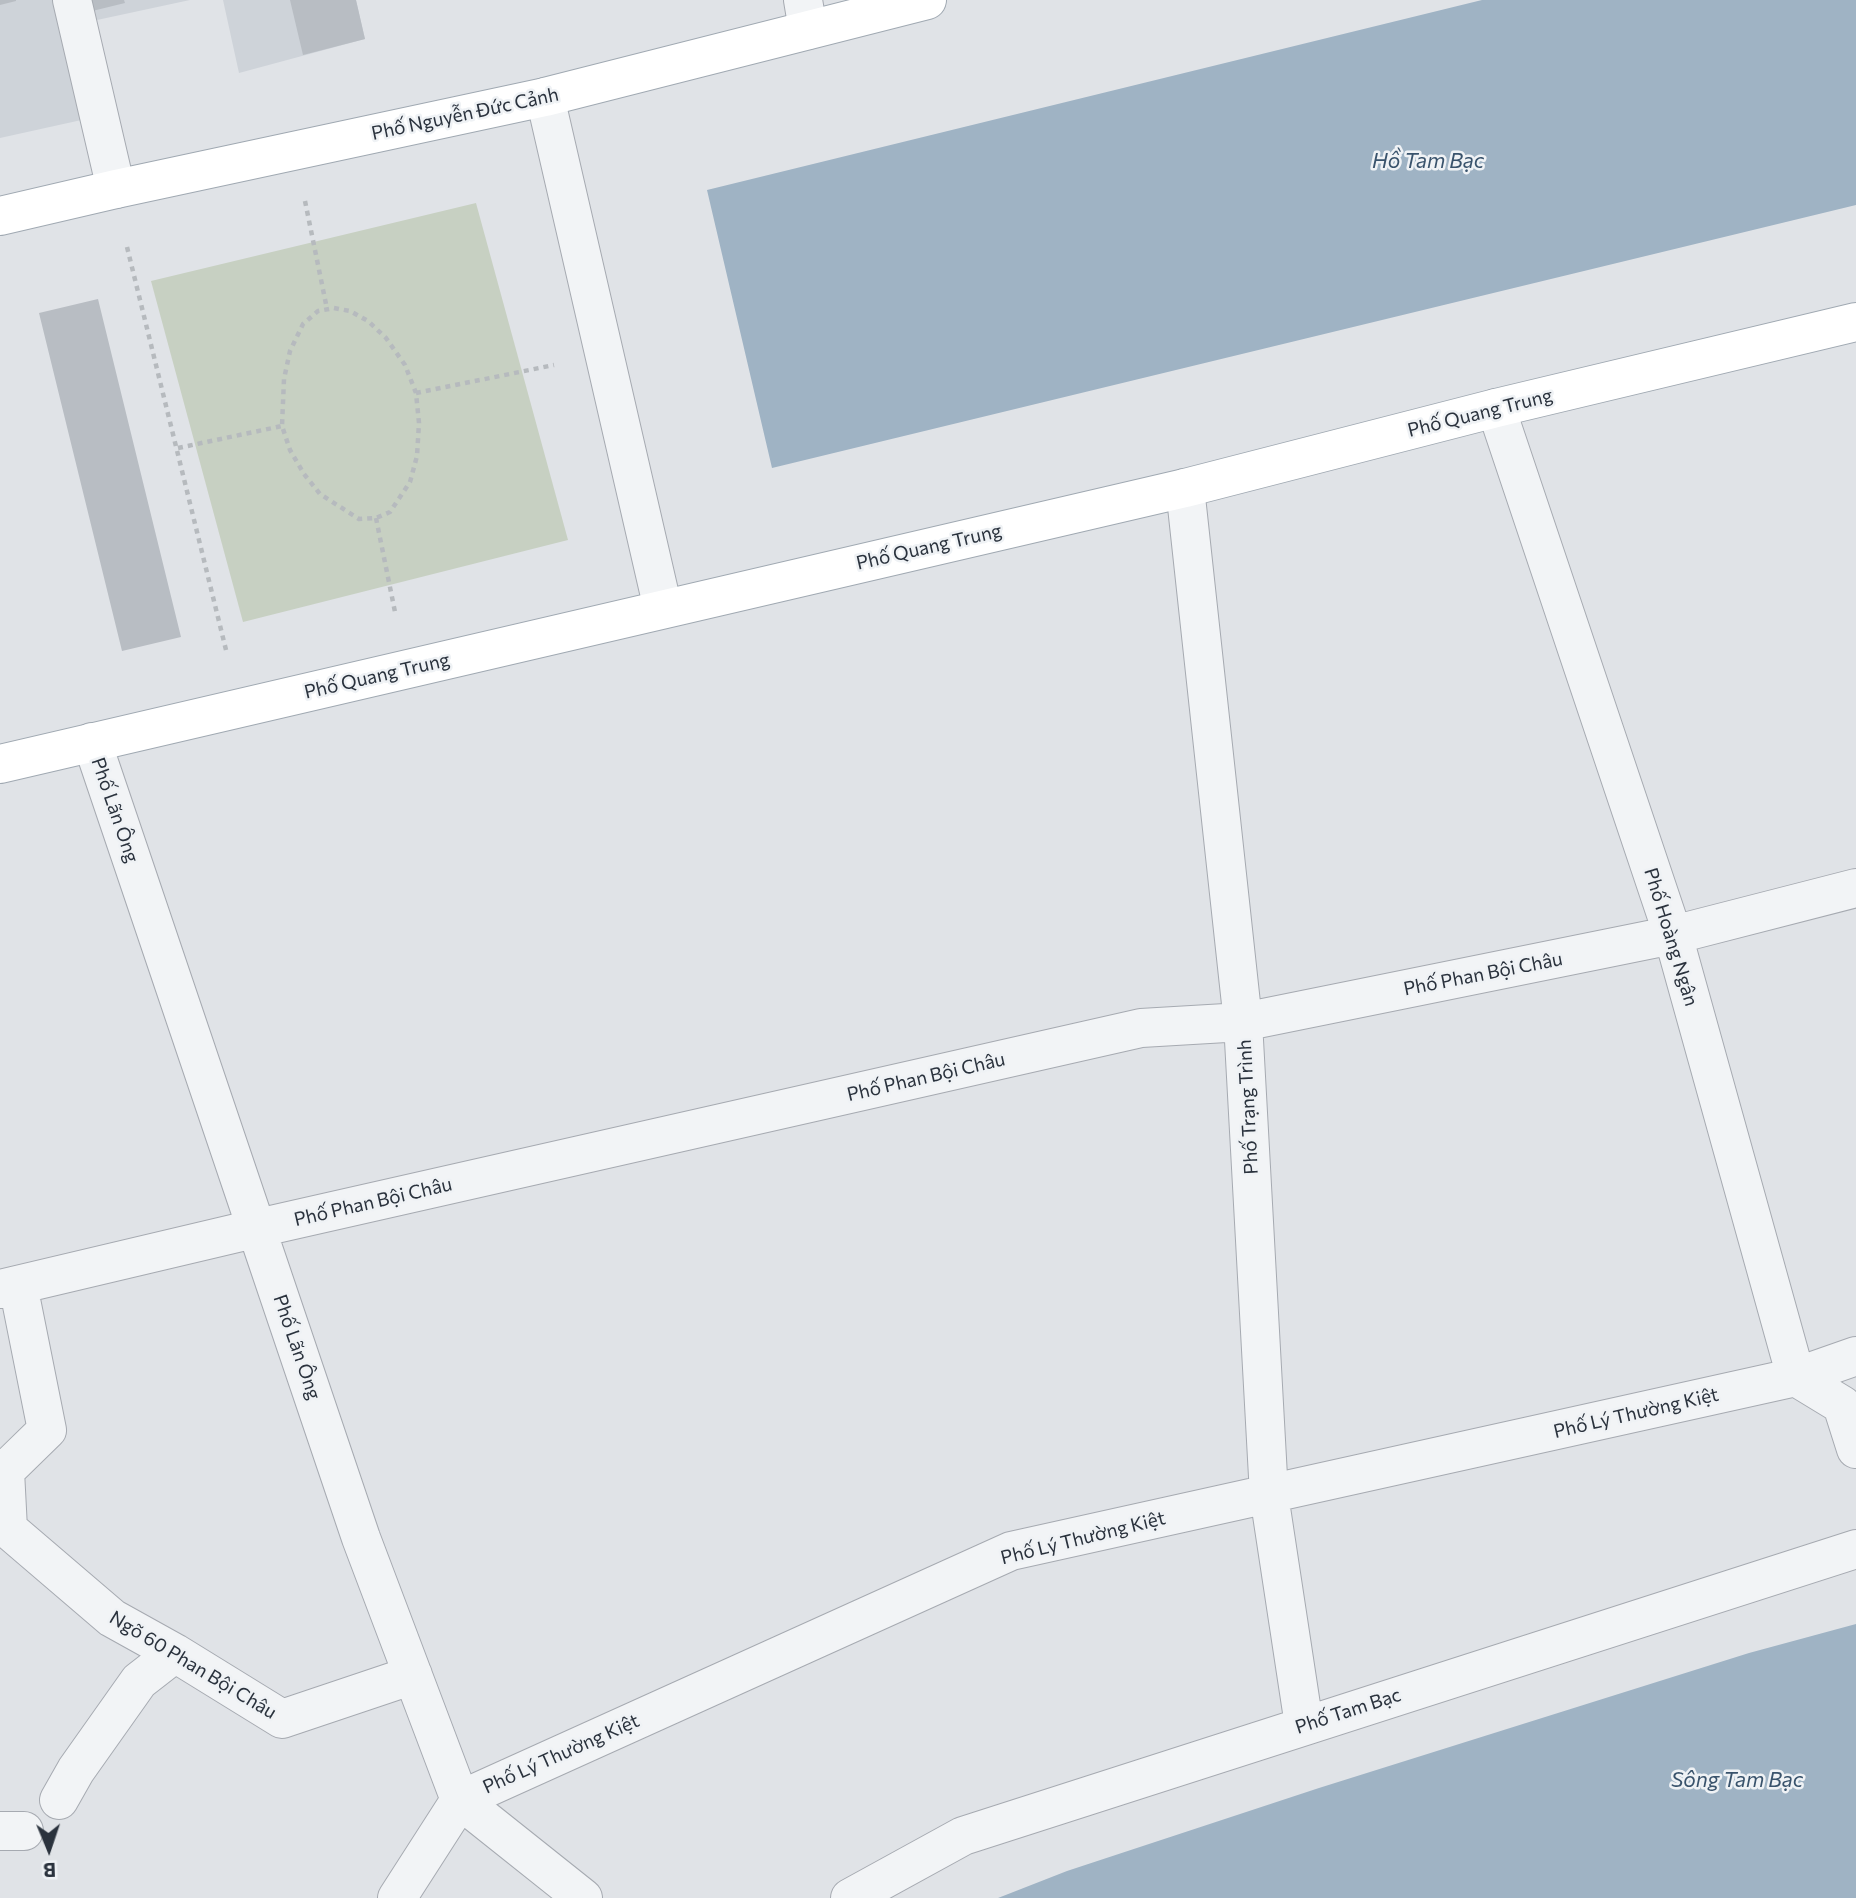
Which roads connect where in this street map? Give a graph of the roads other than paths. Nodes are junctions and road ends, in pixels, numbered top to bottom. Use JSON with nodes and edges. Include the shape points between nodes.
{"nodes":[{"id":1,"x":72,"y":0,"type":"edge"},
{"id":2,"x":927,"y":0,"type":"edge"},
{"id":3,"x":806,"y":15,"type":"edge"},
{"id":4,"x":545,"y":97,"type":"junction"},
{"id":5,"x":116,"y":189,"type":"junction"},
{"id":6,"x":0,"y":216,"type":"edge"},
{"id":7,"x":1856,"y":322,"type":"edge"},
{"id":8,"x":1496,"y":408,"type":"junction"},
{"id":9,"x":1185,"y":488,"type":"junction"},
{"id":10,"x":663,"y":609,"type":"junction"},
{"id":11,"x":92,"y":743,"type":"junction"},
{"id":12,"x":0,"y":764,"type":"edge"},
{"id":13,"x":1856,"y":888,"type":"edge"},
{"id":14,"x":1673,"y":935,"type":"junction"},
{"id":15,"x":1243,"y":1022,"type":"junction"},
{"id":16,"x":258,"y":1228,"type":"junction"},
{"id":17,"x":9,"y":1287,"type":"edge"},
{"id":18,"x":1856,"y":1356,"type":"edge"},
{"id":19,"x":1796,"y":1377,"type":"junction"},
{"id":20,"x":1856,"y":1449,"type":"edge"},
{"id":21,"x":1269,"y":1495,"type":"junction"},
{"id":22,"x":1856,"y":1549,"type":"edge"},
{"id":23,"x":174,"y":1653,"type":"junction"},
{"id":24,"x":413,"y":1675,"type":"junction"},
{"id":25,"x":1304,"y":1725,"type":"junction"},
{"id":26,"x":59,"y":1800,"type":"dead end"},
{"id":27,"x":460,"y":1800,"type":"junction"},
{"id":28,"x":397,"y":1898,"type":"edge"},
{"id":29,"x":583,"y":1898,"type":"edge"},
{"id":30,"x":850,"y":1898,"type":"edge"}],
"edges":[{"from":1,"to":5,"type":"street"},
{"from":2,"to":3,"type":"main road","name":"Phố Nguyễn Đức Cảnh"},
{"from":3,"to":4,"type":"main road","name":"Phố Nguyễn Đức Cảnh"},
{"from":4,"to":5,"type":"main road","name":"Phố Nguyễn Đức Cảnh"},
{"from":4,"to":10,"type":"street"},
{"from":5,"to":6,"type":"main road","name":"Phố Nguyễn Đức Cảnh"},
{"from":7,"to":8,"type":"main road","name":"Phố Quang Trung"},
{"from":8,"to":9,"type":"main road","name":"Phố Quang Trung"},
{"from":8,"to":14,"type":"street","name":"Phố Hoàng Ngân"},
{"from":9,"to":10,"type":"main road","name":"Phố Quang Trung"},
{"from":9,"to":15,"type":"street","name":"Phố Trạng Trình"},
{"from":10,"to":11,"type":"main road","name":"Phố Quang Trung"},
{"from":11,"to":12,"type":"main road","name":"Phố Quang Trung"},
{"from":11,"to":16,"type":"street","name":"Phố Lãn Ông"},
{"from":13,"to":14,"type":"street","name":"Phố Phan Bội Châu"},
{"from":14,"to":15,"type":"street","name":"Phố Phan Bội Châu"},
{"from":14,"to":19,"type":"street","name":"Phố Hoàng Ngân"},
{"from":15,"to":16,"type":"street","name":"Phố Phan Bội Châu","via":[[1141,1028]]},
{"from":15,"to":21,"type":"street","name":"Phố Trạng Trình"},
{"from":16,"to":17,"type":"street","name":"Phố Phan Bội Châu"},
{"from":16,"to":24,"type":"street","name":"Phố Lãn Ông","via":[[361,1538]]},
{"from":17,"to":23,"type":"street","name":"Ngõ 60 Phan Bội Châu","via":[[47,1430],[5,1471],[8,1529],[112,1618]]},
{"from":18,"to":19,"type":"street","name":"Phố Lý Thường Kiệt"},
{"from":19,"to":20,"type":"street","via":[[1842,1405]]},
{"from":19,"to":21,"type":"street","name":"Phố Lý Thường Kiệt"},
{"from":21,"to":25,"type":"street","name":"Phố Trạng Trình"},
{"from":21,"to":27,"type":"street","name":"Phố Lý Thường Kiệt","via":[[1011,1551]]},
{"from":22,"to":25,"type":"street","name":"Phố Tam Bạc"},
{"from":23,"to":24,"type":"street","name":"Ngõ 60 Phan Bội Châu","via":[[282,1719]]},
{"from":23,"to":26,"type":"street","via":[[139,1681]]},
{"from":24,"to":27,"type":"street","name":"Phố Lãn Ông"},
{"from":25,"to":30,"type":"street","name":"Phố Tam Bạc","via":[[963,1836]]},
{"from":27,"to":28,"type":"street","name":"Phố Lý Thường Kiệt"},
{"from":27,"to":29,"type":"street"}]}
